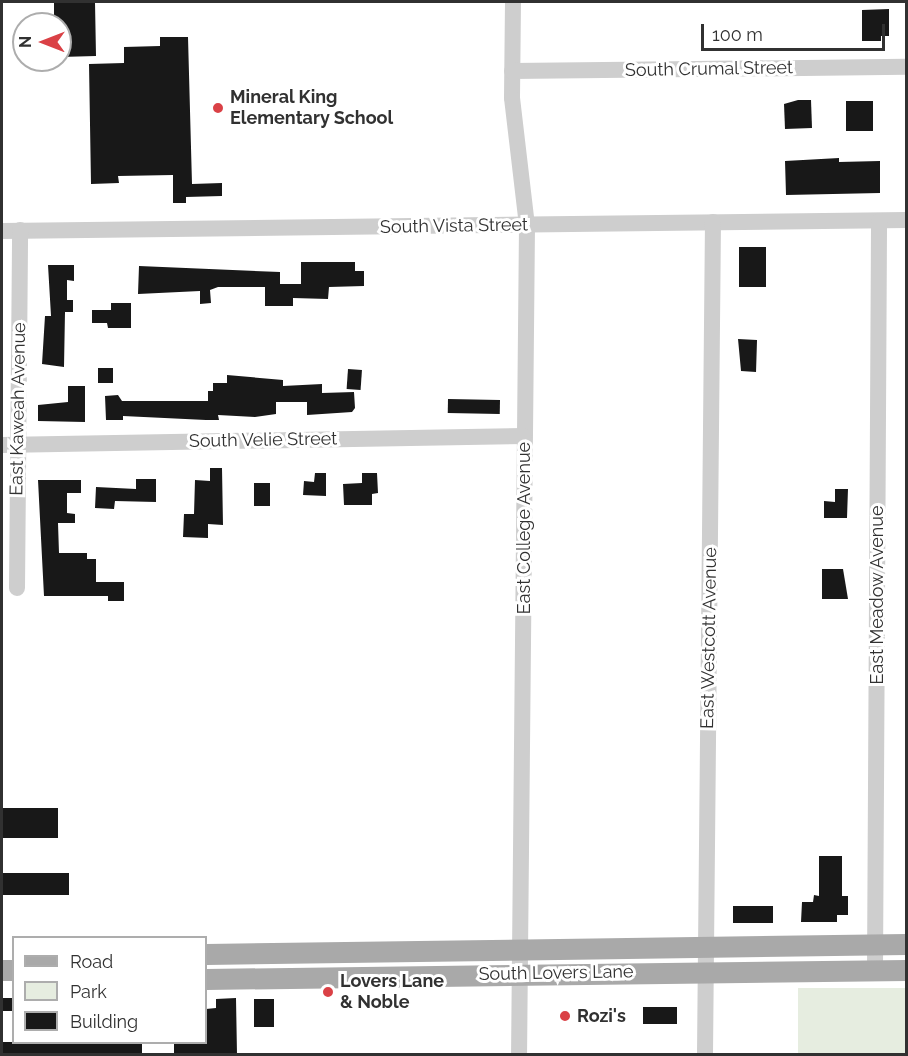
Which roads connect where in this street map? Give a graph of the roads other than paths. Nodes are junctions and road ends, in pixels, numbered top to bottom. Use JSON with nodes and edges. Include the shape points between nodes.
{"nodes":[{"id":1,"x":513,"y":2,"type":"edge"},
{"id":2,"x":906,"y":67,"type":"edge"},
{"id":3,"x":512,"y":71,"type":"junction"},
{"id":4,"x":906,"y":220,"type":"edge"},
{"id":5,"x":879,"y":221,"type":"junction"},
{"id":6,"x":713,"y":222,"type":"junction"},
{"id":7,"x":527,"y":226,"type":"junction"},
{"id":8,"x":20,"y":230,"type":"junction"},
{"id":9,"x":2,"y":231,"type":"edge"},
{"id":10,"x":524,"y":436,"type":"junction"},
{"id":11,"x":10,"y":445,"type":"edge"},
{"id":12,"x":17,"y":588,"type":"dead end"},
{"id":13,"x":906,"y":944,"type":"edge"},
{"id":14,"x":875,"y":945,"type":"junction"},
{"id":15,"x":706,"y":947,"type":"junction"},
{"id":16,"x":521,"y":948,"type":"junction"},
{"id":17,"x":208,"y":954,"type":"edge"},
{"id":18,"x":906,"y":969,"type":"edge"},
{"id":19,"x":875,"y":970,"type":"junction"},
{"id":20,"x":706,"y":972,"type":"junction"},
{"id":21,"x":520,"y":974,"type":"junction"},
{"id":22,"x":207,"y":979,"type":"edge"},
{"id":23,"x":519,"y":1054,"type":"edge"},
{"id":24,"x":705,"y":1054,"type":"edge"}],
"edges":[{"from":1,"to":3,"type":"street","name":"East College Avenue"},
{"from":2,"to":3,"type":"street","name":"South Crumal Street"},
{"from":3,"to":7,"type":"street","name":"East College Avenue"},
{"from":4,"to":5,"type":"street","name":"South Vista Street"},
{"from":5,"to":6,"type":"street","name":"South Vista Street"},
{"from":5,"to":14,"type":"street","name":"East Meadow Avenue"},
{"from":6,"to":7,"type":"street","name":"South Vista Street"},
{"from":6,"to":15,"type":"street","name":"East Westcott Avenue"},
{"from":7,"to":8,"type":"street","name":"South Vista Street"},
{"from":7,"to":10,"type":"street","name":"East College Avenue"},
{"from":8,"to":9,"type":"street","name":"South Vista Street"},
{"from":8,"to":11,"type":"street","name":"East Kaweah Avenue"},
{"from":10,"to":11,"type":"street","name":"South Velie Street"},
{"from":10,"to":16,"type":"street","name":"East College Avenue"},
{"from":11,"to":12,"type":"street","name":"East Kaweah Avenue"},
{"from":13,"to":14,"type":"main road","name":"South Lovers Lane"},
{"from":14,"to":15,"type":"main road","name":"South Lovers Lane"},
{"from":14,"to":19,"type":"street","name":"East Meadow Avenue"},
{"from":15,"to":16,"type":"main road","name":"South Lovers Lane"},
{"from":15,"to":20,"type":"street","name":"East Westcott Avenue"},
{"from":16,"to":17,"type":"main road","name":"South Lovers Lane"},
{"from":16,"to":21,"type":"street","name":"East College Avenue"},
{"from":18,"to":19,"type":"main road","name":"South Lovers Lane"},
{"from":19,"to":20,"type":"main road","name":"South Lovers Lane"},
{"from":20,"to":21,"type":"main road","name":"South Lovers Lane"},
{"from":20,"to":24,"type":"street","name":"East Westcott Avenue"},
{"from":21,"to":22,"type":"main road","name":"South Lovers Lane"},
{"from":21,"to":23,"type":"street","name":"East College Avenue"}]}
